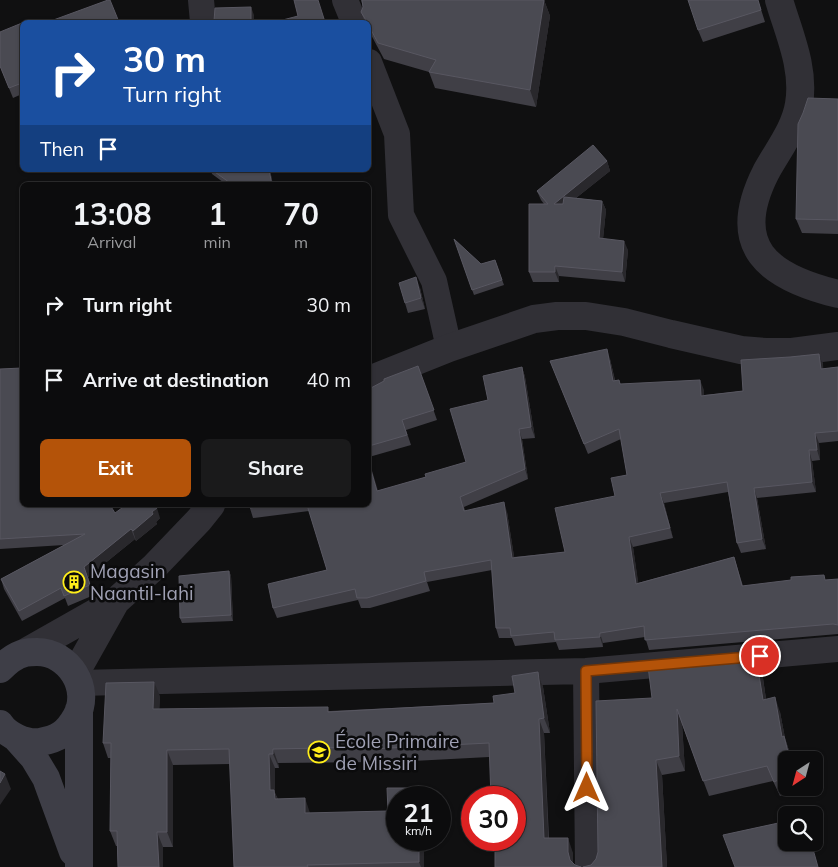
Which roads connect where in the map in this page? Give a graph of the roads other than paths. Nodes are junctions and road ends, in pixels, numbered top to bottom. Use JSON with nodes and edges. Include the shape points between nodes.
{"nodes":[{"id":1,"x":201,"y":0,"type":"edge"},
{"id":2,"x":345,"y":0,"type":"edge"},
{"id":3,"x":779,"y":0,"type":"edge"},
{"id":4,"x":203,"y":20,"type":"edge"},
{"id":5,"x":353,"y":20,"type":"edge"},
{"id":6,"x":371,"y":72,"type":"edge"},
{"id":7,"x":375,"y":92,"type":"edge"},
{"id":8,"x":838,"y":294,"type":"edge"},
{"id":9,"x":838,"y":346,"type":"edge"},
{"id":10,"x":449,"y":348,"type":"junction"},
{"id":11,"x":371,"y":379,"type":"edge"},
{"id":12,"x":209,"y":507,"type":"edge"},
{"id":13,"x":116,"y":601,"type":"junction"},
{"id":14,"x":838,"y":649,"type":"edge"},
{"id":15,"x":9,"y":661,"type":"edge"},
{"id":16,"x":586,"y":671,"type":"junction"},
{"id":17,"x":77,"y":678,"type":"junction"},
{"id":18,"x":79,"y":710,"type":"junction"},
{"id":19,"x":9,"y":731,"type":"edge"},
{"id":20,"x":588,"y":867,"type":"edge"}],
"edges":[{"from":1,"to":4,"type":"street"},
{"from":2,"to":5,"type":"street"},
{"from":3,"to":8,"type":"street","via":[[800,68],[800,94],[790,130],[757,191],[751,218],[752,230],[762,257],[775,269],[793,280]]},
{"from":6,"to":7,"type":"street"},
{"from":7,"to":10,"type":"street","via":[[397,134],[401,215],[434,281]]},
{"from":9,"to":10,"type":"street","via":[[792,352],[741,350],[624,322],[567,316],[534,319]]},
{"from":10,"to":11,"type":"street"},
{"from":12,"to":13,"type":"street","via":[[154,567]]},
{"from":13,"to":15,"type":"street"},
{"from":13,"to":17,"type":"street"},
{"from":14,"to":16,"type":"street"},
{"from":15,"to":17,"type":"main road","via":[[45,652],[62,660]]},
{"from":16,"to":17,"type":"street"},
{"from":16,"to":20,"type":"street"},
{"from":17,"to":18,"type":"main road","via":[[82,697]]},
{"from":18,"to":19,"type":"main road","via":[[70,727],[55,738],[36,743]]},
{"from":18,"to":19,"type":"main road","via":[[79,867],[46,778],[34,758]]}]}
